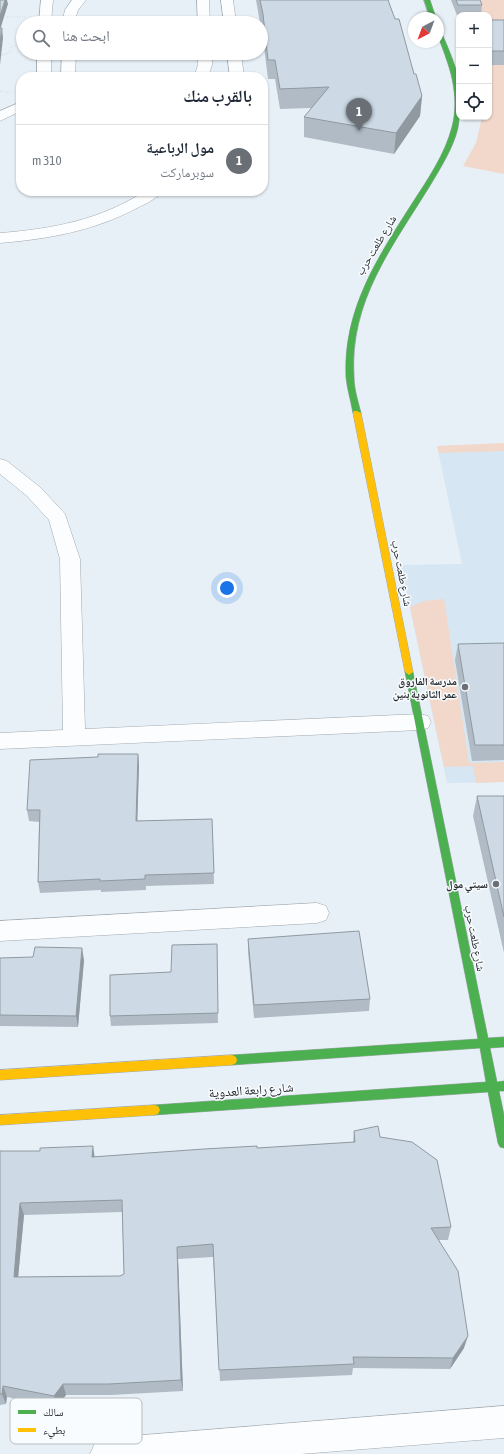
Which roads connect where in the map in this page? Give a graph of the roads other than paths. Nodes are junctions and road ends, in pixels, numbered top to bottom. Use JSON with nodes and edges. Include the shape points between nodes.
{"nodes":[{"id":1,"x":47,"y":0,"type":"edge"},
{"id":2,"x":80,"y":0,"type":"edge"},
{"id":3,"x":203,"y":0,"type":"edge"},
{"id":4,"x":227,"y":0,"type":"edge"},
{"id":5,"x":427,"y":0,"type":"edge"},
{"id":6,"x":431,"y":12,"type":"edge"},
{"id":7,"x":46,"y":16,"type":"edge"},
{"id":8,"x":69,"y":16,"type":"edge"},
{"id":9,"x":204,"y":16,"type":"edge"},
{"id":10,"x":229,"y":16,"type":"edge"},
{"id":11,"x":444,"y":47,"type":"edge"},
{"id":12,"x":44,"y":60,"type":"edge"},
{"id":13,"x":69,"y":60,"type":"edge"},
{"id":14,"x":205,"y":60,"type":"edge"},
{"id":15,"x":235,"y":60,"type":"edge"},
{"id":16,"x":44,"y":72,"type":"edge"},
{"id":17,"x":68,"y":72,"type":"edge"},
{"id":18,"x":203,"y":72,"type":"edge"},
{"id":19,"x":236,"y":72,"type":"edge"},
{"id":20,"x":16,"y":109,"type":"edge"},
{"id":21,"x":0,"y":117,"type":"edge"},
{"id":22,"x":147,"y":196,"type":"edge"},
{"id":23,"x":0,"y":238,"type":"edge"},
{"id":24,"x":0,"y":465,"type":"edge"},
{"id":25,"x":420,"y":722,"type":"junction"},
{"id":26,"x":74,"y":737,"type":"junction"},
{"id":27,"x":0,"y":741,"type":"edge"},
{"id":28,"x":316,"y":913,"type":"dead end"},
{"id":29,"x":0,"y":931,"type":"edge"},
{"id":30,"x":504,"y":1042,"type":"edge"},
{"id":31,"x":484,"y":1043,"type":"junction"},
{"id":32,"x":0,"y":1074,"type":"edge"},
{"id":33,"x":493,"y":1086,"type":"junction"},
{"id":34,"x":504,"y":1086,"type":"edge"},
{"id":35,"x":0,"y":1120,"type":"edge"},
{"id":36,"x":504,"y":1143,"type":"edge"},
{"id":37,"x":504,"y":1422,"type":"edge"},
{"id":38,"x":156,"y":1452,"type":"edge"},
{"id":39,"x":106,"y":1454,"type":"edge"}],
"edges":[{"from":1,"to":7,"type":"street"},
{"from":2,"to":8,"type":"street","via":[[75,3]]},
{"from":3,"to":9,"type":"street"},
{"from":4,"to":10,"type":"street"},
{"from":5,"to":6,"type":"street"},
{"from":11,"to":25,"type":"street","name":"شارع طلعت حرب","via":[[455,75],[457,89],[454,131],[443,160],[368,281],[355,314],[350,356],[354,400]]},
{"from":12,"to":16,"type":"street"},
{"from":13,"to":17,"type":"street"},
{"from":14,"to":18,"type":"street"},
{"from":15,"to":19,"type":"street"},
{"from":20,"to":21,"type":"street"},
{"from":22,"to":23,"type":"street","via":[[130,206],[86,224]]},
{"from":24,"to":26,"type":"street","via":[[34,492],[58,518],[70,559]]},
{"from":25,"to":26,"type":"street"},
{"from":25,"to":31,"type":"street","name":"شارع طلعت حرب"},
{"from":26,"to":27,"type":"street"},
{"from":28,"to":29,"type":"street"},
{"from":30,"to":31,"type":"street"},
{"from":31,"to":32,"type":"street"},
{"from":31,"to":33,"type":"street","name":"شارع طلعت حرب"},
{"from":33,"to":34,"type":"street","name":"شارع رابعة العدوية"},
{"from":33,"to":35,"type":"street","name":"شارع رابعة العدوية"},
{"from":33,"to":36,"type":"street","name":"شارع طلعت حرب"},
{"from":37,"to":38,"type":"street"},
{"from":38,"to":39,"type":"street"}]}
